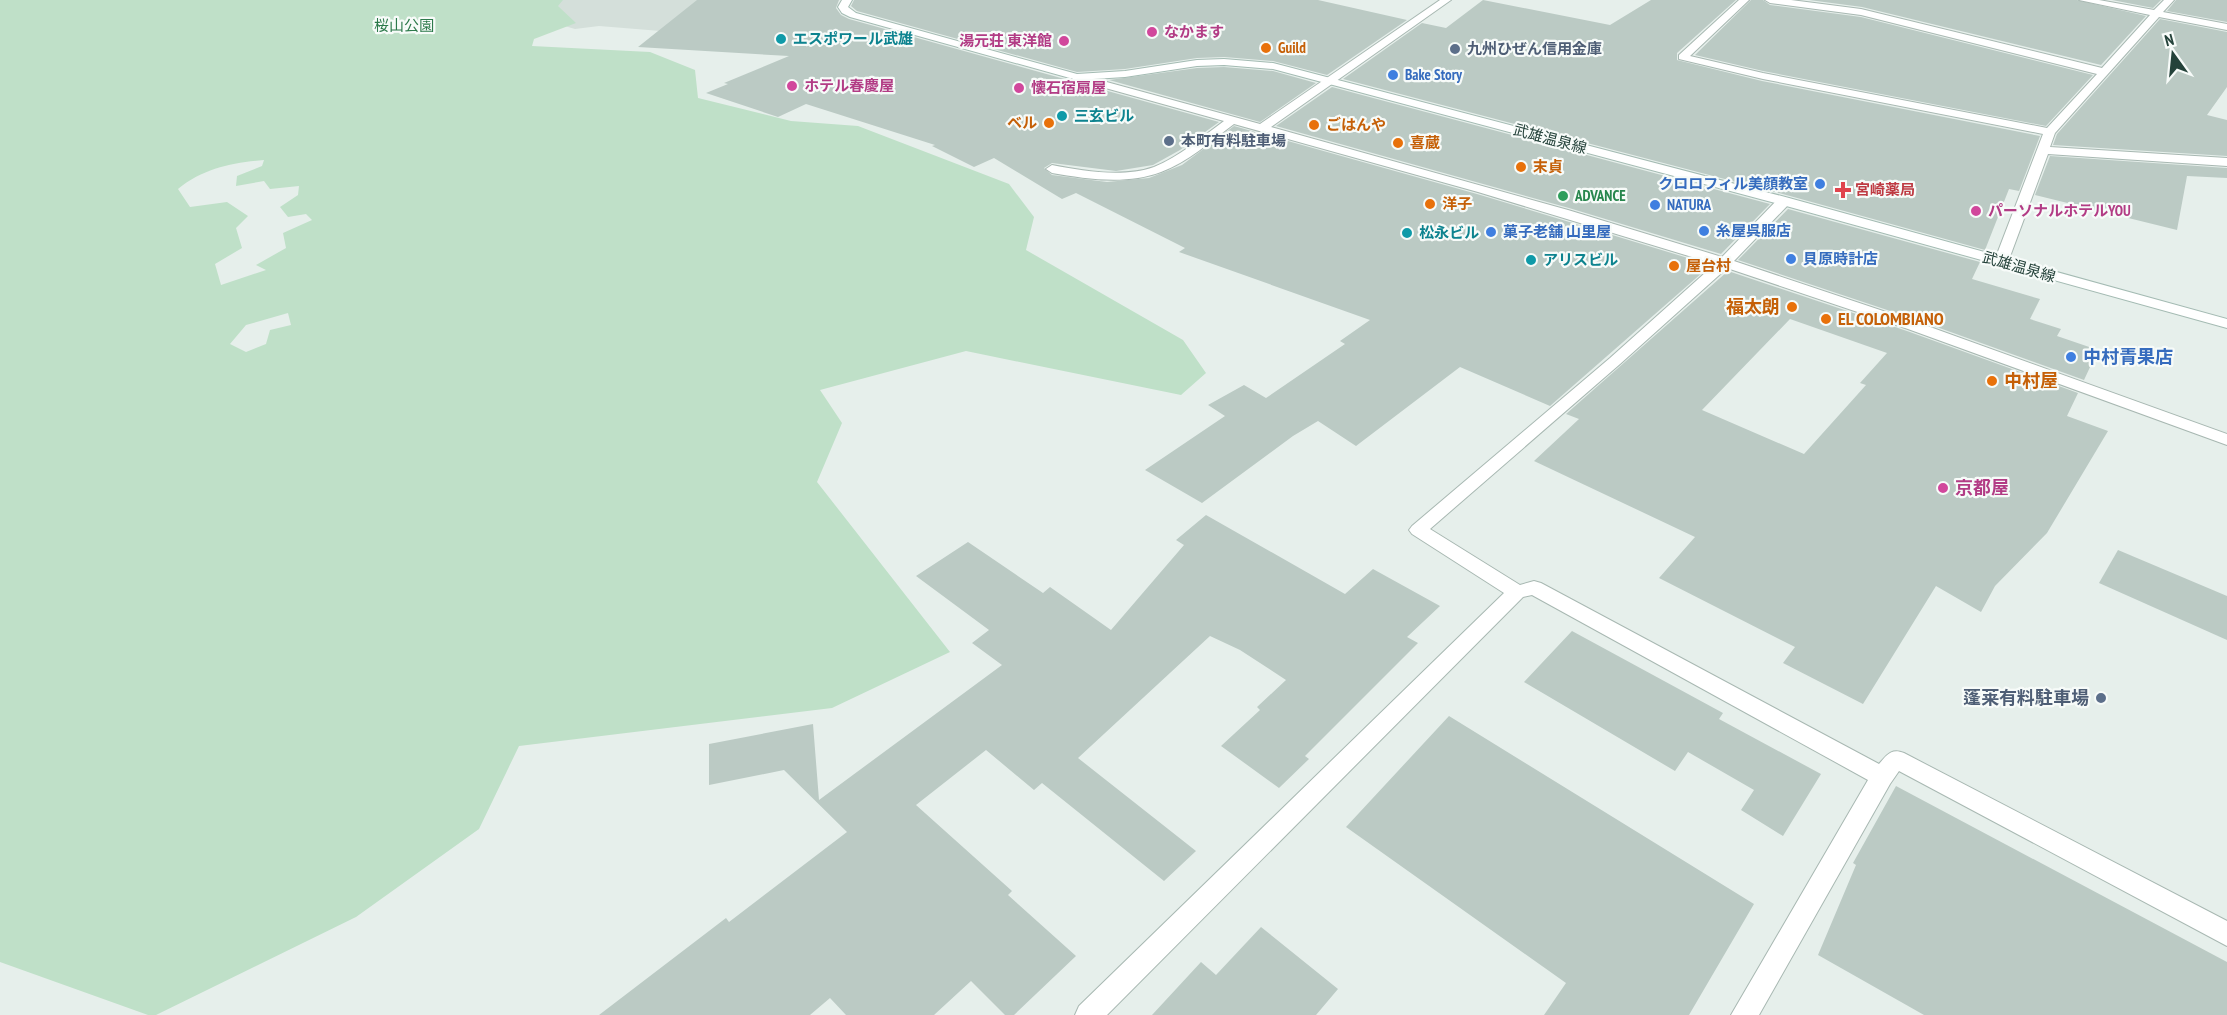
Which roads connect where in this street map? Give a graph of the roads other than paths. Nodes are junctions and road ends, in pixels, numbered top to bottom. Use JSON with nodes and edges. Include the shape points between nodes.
{"nodes":[{"id":1,"x":847,"y":0,"type":"edge"},
{"id":2,"x":1446,"y":0,"type":"edge"},
{"id":3,"x":1744,"y":0,"type":"edge"},
{"id":4,"x":1770,"y":0,"type":"edge"},
{"id":5,"x":2084,"y":0,"type":"edge"},
{"id":6,"x":2169,"y":0,"type":"edge"},
{"id":7,"x":2156,"y":14,"type":"junction"},
{"id":8,"x":2227,"y":27,"type":"edge"},
{"id":9,"x":2103,"y":72,"type":"junction"},
{"id":10,"x":1077,"y":77,"type":"junction"},
{"id":11,"x":1332,"y":81,"type":"junction"},
{"id":12,"x":1233,"y":120,"type":"junction"},
{"id":13,"x":1262,"y":128,"type":"junction"},
{"id":14,"x":2050,"y":132,"type":"junction"},
{"id":15,"x":2044,"y":150,"type":"junction"},
{"id":16,"x":2227,"y":162,"type":"edge"},
{"id":17,"x":1052,"y":169,"type":"dead end"},
{"id":18,"x":1784,"y":201,"type":"junction"},
{"id":19,"x":1725,"y":262,"type":"junction"},
{"id":20,"x":2001,"y":262,"type":"junction"},
{"id":21,"x":2227,"y":324,"type":"edge"},
{"id":22,"x":2227,"y":440,"type":"edge"},
{"id":23,"x":1517,"y":592,"type":"junction"},
{"id":24,"x":1882,"y":777,"type":"junction"},
{"id":25,"x":2227,"y":934,"type":"edge"},
{"id":26,"x":1088,"y":1015,"type":"edge"},
{"id":27,"x":1744,"y":1015,"type":"edge"}],
"edges":[{"from":1,"to":10,"type":"street","name":"武雄温泉線","via":[[844,11],[866,19]]},
{"from":2,"to":11,"type":"street"},
{"from":3,"to":14,"type":"street","via":[[1683,57]]},
{"from":4,"to":9,"type":"street","via":[[1862,12]]},
{"from":5,"to":7,"type":"street"},
{"from":6,"to":7,"type":"street"},
{"from":7,"to":8,"type":"street"},
{"from":7,"to":9,"type":"street"},
{"from":9,"to":14,"type":"street"},
{"from":10,"to":11,"type":"street","name":"武雄温泉線","via":[[1224,62],[1273,66]]},
{"from":10,"to":12,"type":"street"},
{"from":11,"to":13,"type":"street"},
{"from":11,"to":18,"type":"street","name":"武雄温泉線"},
{"from":12,"to":13,"type":"street"},
{"from":12,"to":17,"type":"street","via":[[1166,167],[1100,176]]},
{"from":13,"to":19,"type":"street"},
{"from":14,"to":15,"type":"street"},
{"from":15,"to":16,"type":"street"},
{"from":15,"to":20,"type":"street"},
{"from":18,"to":19,"type":"street"},
{"from":18,"to":20,"type":"street","name":"武雄温泉線"},
{"from":19,"to":22,"type":"street"},
{"from":19,"to":23,"type":"street","via":[[1418,530]]},
{"from":20,"to":21,"type":"street","name":"武雄温泉線"},
{"from":23,"to":24,"type":"street","via":[[1534,588]]},
{"from":23,"to":26,"type":"street"},
{"from":24,"to":25,"type":"street","via":[[1896,759]]},
{"from":24,"to":27,"type":"street"}]}
